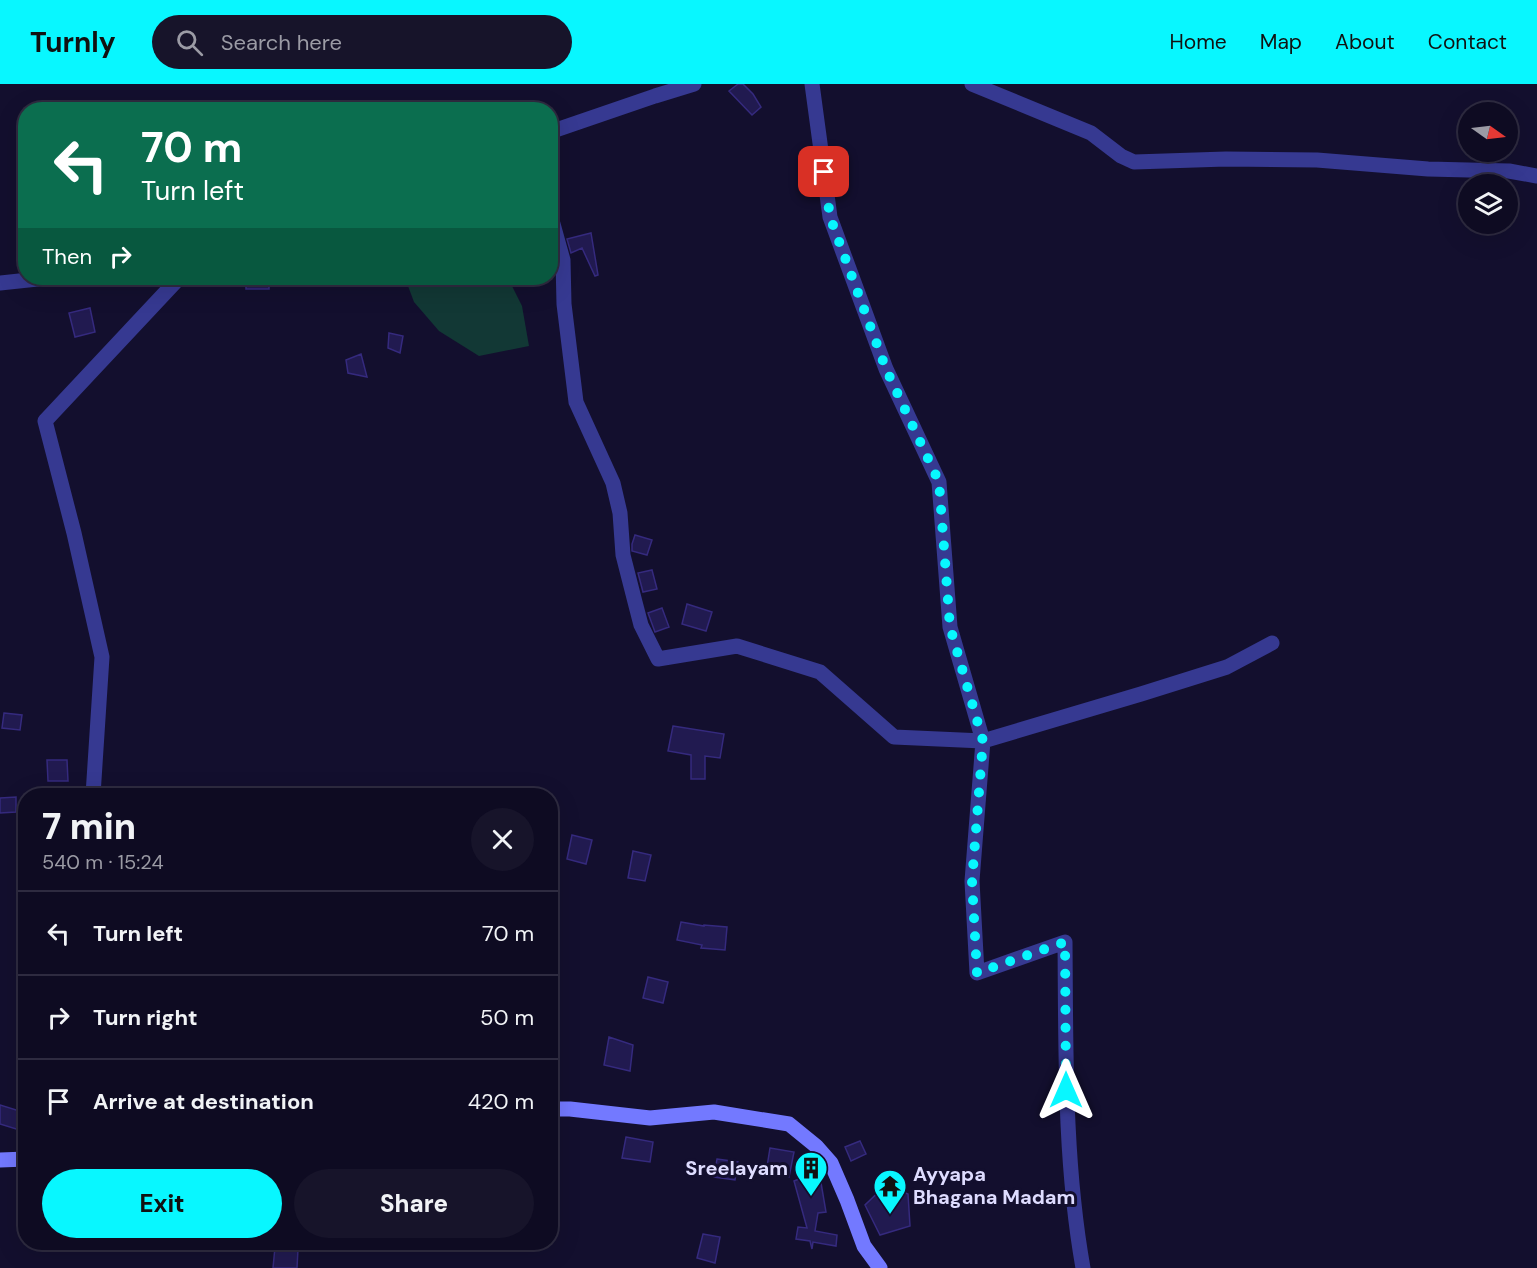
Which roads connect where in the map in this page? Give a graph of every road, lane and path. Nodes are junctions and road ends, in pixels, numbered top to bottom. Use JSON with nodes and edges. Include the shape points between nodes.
{"nodes":[{"id":1,"x":694,"y":84,"type":"edge"},
{"id":2,"x":812,"y":84,"type":"edge"},
{"id":3,"x":972,"y":84,"type":"edge"},
{"id":4,"x":558,"y":129,"type":"edge"},
{"id":5,"x":1537,"y":176,"type":"edge"},
{"id":6,"x":558,"y":244,"type":"edge"},
{"id":7,"x":18,"y":281,"type":"edge"},
{"id":8,"x":0,"y":283,"type":"edge"},
{"id":9,"x":172,"y":285,"type":"edge"},
{"id":10,"x":1272,"y":643,"type":"dead end"},
{"id":11,"x":983,"y":741,"type":"junction"},
{"id":12,"x":93,"y":788,"type":"edge"},
{"id":13,"x":558,"y":1109,"type":"edge"},
{"id":14,"x":18,"y":1159,"type":"edge"},
{"id":15,"x":0,"y":1160,"type":"edge"},
{"id":16,"x":880,"y":1268,"type":"edge"},
{"id":17,"x":1083,"y":1268,"type":"edge"}],
"edges":[{"from":1,"to":4,"type":"street"},
{"from":2,"to":11,"type":"street","via":[[830,217],[886,369],[939,482],[950,627]]},
{"from":3,"to":5,"type":"street","via":[[1091,133],[1134,162],[1317,160]]},
{"from":6,"to":11,"type":"street","via":[[576,402],[613,483],[623,555],[640,625],[658,659],[737,646],[820,672],[894,737]]},
{"from":7,"to":8,"type":"street"},
{"from":9,"to":12,"type":"street","via":[[45,421],[102,657]]},
{"from":10,"to":11,"type":"street","via":[[1227,667]]},
{"from":11,"to":17,"type":"street","via":[[972,881],[977,973],[1065,942],[1067,1101],[1075,1226]]},
{"from":13,"to":16,"type":"main road","via":[[650,1118],[714,1112],[789,1124],[831,1163],[864,1246]]},
{"from":14,"to":15,"type":"main road"}]}
